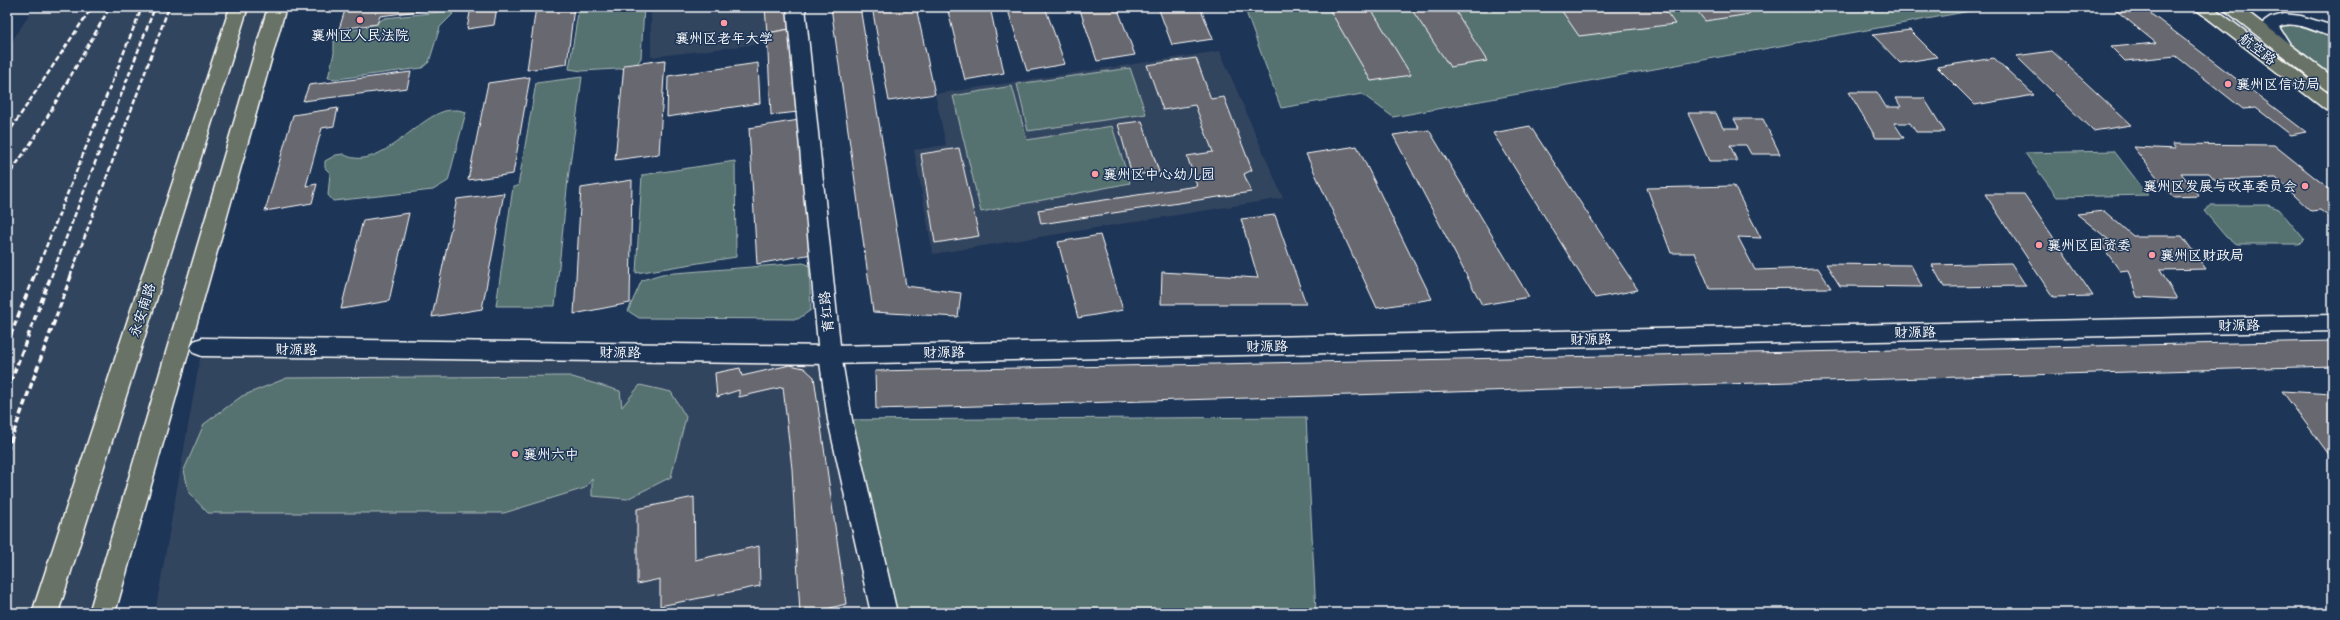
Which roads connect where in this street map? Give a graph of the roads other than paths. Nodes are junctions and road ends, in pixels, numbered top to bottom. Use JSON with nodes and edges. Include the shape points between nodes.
{"nodes":[{"id":1,"x":239,"y":7,"type":"edge"},
{"id":2,"x":277,"y":7,"type":"edge"},
{"id":3,"x":796,"y":7,"type":"edge"},
{"id":4,"x":2202,"y":7,"type":"edge"},
{"id":5,"x":2230,"y":7,"type":"edge"},
{"id":6,"x":2297,"y":7,"type":"edge"},
{"id":7,"x":2333,"y":24,"type":"edge"},
{"id":8,"x":2333,"y":32,"type":"edge"},
{"id":9,"x":2284,"y":49,"type":"junction"},
{"id":10,"x":2333,"y":86,"type":"edge"},
{"id":11,"x":2333,"y":106,"type":"edge"},
{"id":12,"x":2333,"y":323,"type":"edge"},
{"id":13,"x":202,"y":347,"type":"dead end"},
{"id":14,"x":830,"y":355,"type":"junction"},
{"id":15,"x":45,"y":613,"type":"edge"},
{"id":16,"x":102,"y":613,"type":"edge"},
{"id":17,"x":884,"y":613,"type":"edge"}],
"edges":[{"from":1,"to":15,"type":"main road","name":"永安南路"},
{"from":2,"to":16,"type":"main road"},
{"from":3,"to":14,"type":"street","name":"育红路"},
{"from":4,"to":11,"type":"main road","name":"航空路"},
{"from":5,"to":9,"type":"main road","name":"航空路"},
{"from":6,"to":7,"type":"street"},
{"from":8,"to":9,"type":"street","via":[[2309,23],[2286,19],[2275,21],[2269,25]]},
{"from":9,"to":10,"type":"main road","name":"航空路"},
{"from":12,"to":14,"type":"street","name":"财源路"},
{"from":13,"to":14,"type":"street","name":"财源路"},
{"from":14,"to":17,"type":"street","name":"育红路","via":[[840,420]]}]}
